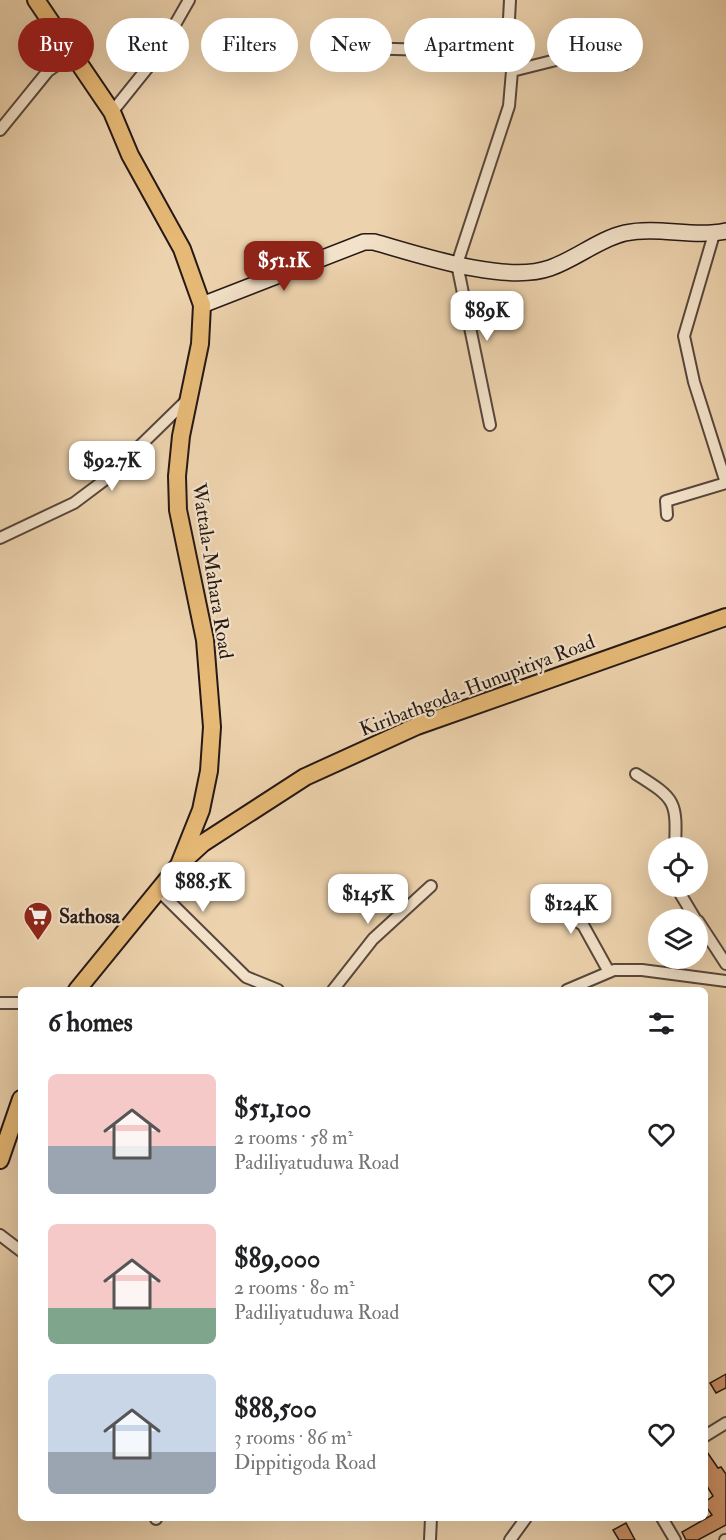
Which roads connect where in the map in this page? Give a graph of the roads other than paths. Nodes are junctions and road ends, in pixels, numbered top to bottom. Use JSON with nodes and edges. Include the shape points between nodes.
{"nodes":[{"id":1,"x":36,"y":0,"type":"edge"},
{"id":2,"x":189,"y":0,"type":"edge"},
{"id":3,"x":510,"y":0,"type":"edge"},
{"id":4,"x":48,"y":18,"type":"edge"},
{"id":5,"x":507,"y":18,"type":"edge"},
{"id":6,"x":47,"y":72,"type":"edge"},
{"id":7,"x":85,"y":72,"type":"edge"},
{"id":8,"x":512,"y":72,"type":"edge"},
{"id":9,"x":112,"y":112,"type":"junction"},
{"id":10,"x":0,"y":130,"type":"edge"},
{"id":11,"x":720,"y":232,"type":"edge"},
{"id":12,"x":457,"y":264,"type":"junction"},
{"id":13,"x":202,"y":305,"type":"junction"},
{"id":14,"x":190,"y":397,"type":"junction"},
{"id":15,"x":490,"y":425,"type":"dead end"},
{"id":16,"x":726,"y":483,"type":"edge"},
{"id":17,"x":667,"y":515,"type":"dead end"},
{"id":18,"x":0,"y":538,"type":"edge"},
{"id":19,"x":726,"y":617,"type":"edge"},
{"id":20,"x":636,"y":774,"type":"dead end"},
{"id":21,"x":676,"y":837,"type":"edge"},
{"id":22,"x":179,"y":865,"type":"junction"},
{"id":23,"x":431,"y":886,"type":"dead end"},
{"id":24,"x":158,"y":890,"type":"junction"},
{"id":25,"x":546,"y":891,"type":"dead end"},
{"id":26,"x":708,"y":937,"type":"edge"},
{"id":27,"x":726,"y":964,"type":"edge"},
{"id":28,"x":609,"y":972,"type":"junction"},
{"id":29,"x":726,"y":981,"type":"edge"},
{"id":30,"x":78,"y":987,"type":"edge"},
{"id":31,"x":271,"y":987,"type":"edge"},
{"id":32,"x":335,"y":987,"type":"edge"},
{"id":33,"x":574,"y":987,"type":"edge"},
{"id":34,"x":0,"y":1002,"type":"edge"},
{"id":35,"x":18,"y":1003,"type":"edge"},
{"id":36,"x":18,"y":1108,"type":"edge"},
{"id":37,"x":0,"y":1160,"type":"edge"},
{"id":38,"x":0,"y":1235,"type":"edge"},
{"id":39,"x":18,"y":1249,"type":"edge"},
{"id":40,"x":726,"y":1423,"type":"edge"},
{"id":41,"x":708,"y":1434,"type":"edge"},
{"id":42,"x":431,"y":1521,"type":"edge"},
{"id":43,"x":524,"y":1521,"type":"edge"},
{"id":44,"x":664,"y":1521,"type":"edge"},
{"id":45,"x":430,"y":1537,"type":"edge"},
{"id":46,"x":420,"y":1540,"type":"edge"},
{"id":47,"x":510,"y":1540,"type":"edge"},
{"id":48,"x":675,"y":1540,"type":"edge"}],
"edges":[{"from":1,"to":4,"type":"main road","name":"Wattala-Mahara Road"},
{"from":2,"to":9,"type":"street","via":[[158,56]]},
{"from":3,"to":5,"type":"street"},
{"from":6,"to":10,"type":"street"},
{"from":7,"to":9,"type":"main road","name":"Wattala-Mahara Road"},
{"from":8,"to":12,"type":"street","via":[[509,106]]},
{"from":9,"to":13,"type":"main road","name":"Wattala-Mahara Road","via":[[130,155],[182,249]]},
{"from":11,"to":12,"type":"street","via":[[623,234],[548,269],[525,272]]},
{"from":11,"to":16,"type":"street","via":[[684,336],[694,382]]},
{"from":12,"to":13,"type":"street","via":[[364,242]]},
{"from":12,"to":15,"type":"street"},
{"from":13,"to":14,"type":"main road","name":"Wattala-Mahara Road","via":[[200,344]]},
{"from":14,"to":18,"type":"street","via":[[106,479],[74,503]]},
{"from":14,"to":22,"type":"main road","name":"Wattala-Mahara Road","via":[[181,436],[178,510],[205,640],[212,727],[201,810]]},
{"from":16,"to":17,"type":"street","via":[[666,501]]},
{"from":19,"to":22,"type":"main road","name":"Kiribathgoda-Hunupitiya Road","via":[[417,726],[305,777],[203,843]]},
{"from":20,"to":21,"type":"street","via":[[662,791],[677,811]]},
{"from":22,"to":24,"type":"main road","name":"Kiribathgoda-Hunupitiya Road"},
{"from":23,"to":32,"type":"street","via":[[373,939]]},
{"from":24,"to":30,"type":"main road","name":"Kiribathgoda-Hunupitiya Road"},
{"from":24,"to":31,"type":"street","via":[[246,977]]},
{"from":25,"to":28,"type":"street","via":[[566,915],[583,925]]},
{"from":26,"to":27,"type":"street"},
{"from":28,"to":29,"type":"street","via":[[642,970]]},
{"from":28,"to":33,"type":"street"},
{"from":34,"to":35,"type":"street"},
{"from":36,"to":37,"type":"main road"},
{"from":38,"to":39,"type":"street"},
{"from":40,"to":41,"type":"street"},
{"from":42,"to":45,"type":"street"},
{"from":43,"to":47,"type":"street"},
{"from":44,"to":48,"type":"street"},
{"from":45,"to":46,"type":"street"}]}
